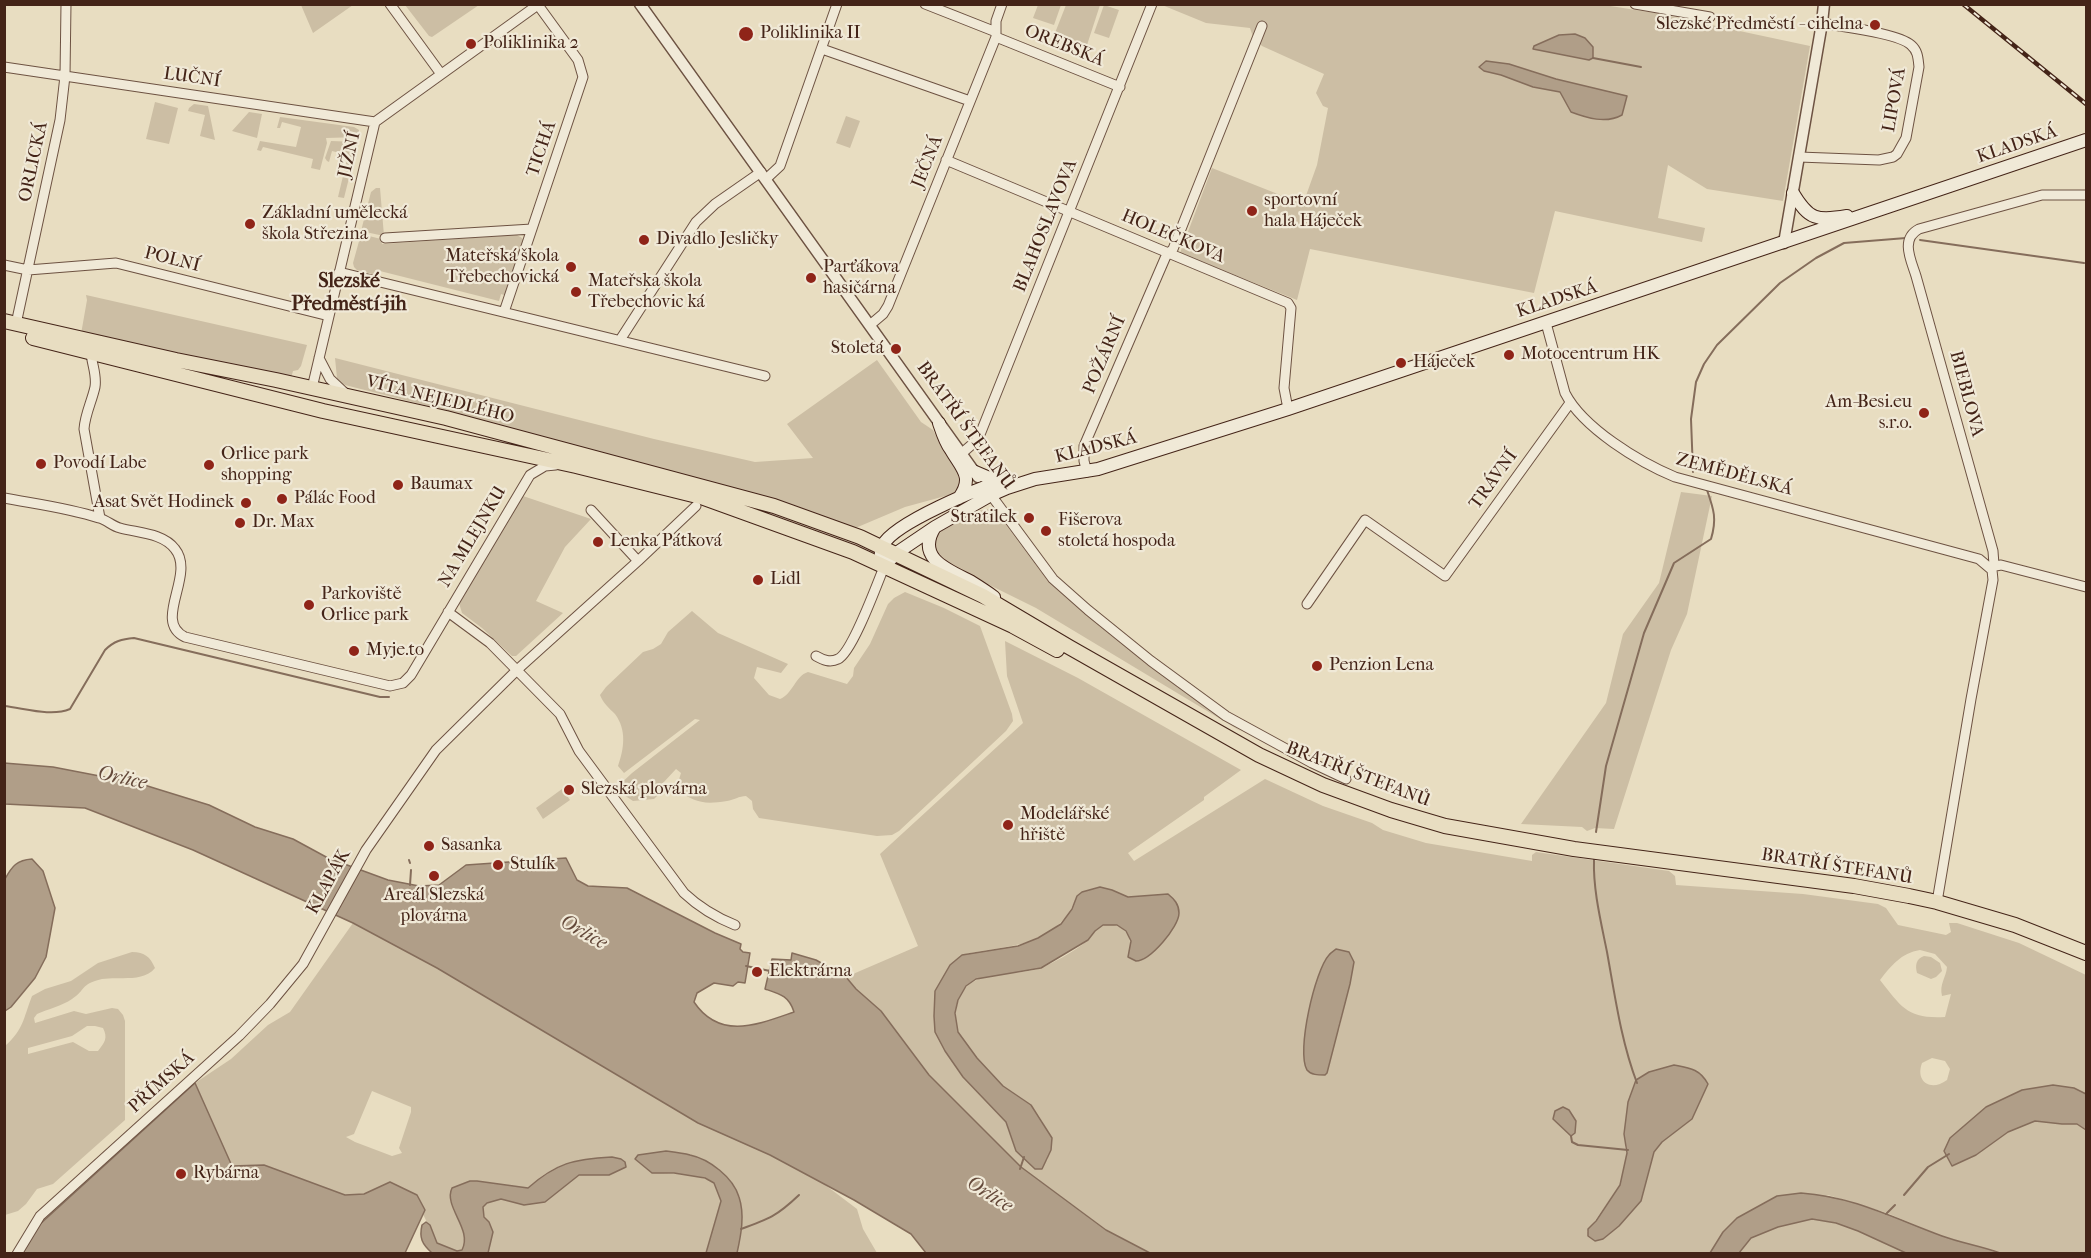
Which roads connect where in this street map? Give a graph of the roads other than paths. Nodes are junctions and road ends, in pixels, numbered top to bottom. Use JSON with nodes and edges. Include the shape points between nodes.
{"nodes":[{"id":1,"x":66,"y":4,"type":"edge"},
{"id":2,"x":390,"y":4,"type":"edge"},
{"id":3,"x":640,"y":4,"type":"edge"},
{"id":4,"x":837,"y":4,"type":"edge"},
{"id":5,"x":925,"y":4,"type":"edge"},
{"id":6,"x":1002,"y":4,"type":"edge"},
{"id":7,"x":1152,"y":4,"type":"edge"},
{"id":8,"x":1635,"y":4,"type":"edge"},
{"id":9,"x":1824,"y":4,"type":"edge"},
{"id":10,"x":539,"y":5,"type":"edge"},
{"id":11,"x":1710,"y":17,"type":"dead end"},
{"id":12,"x":1822,"y":23,"type":"junction"},
{"id":13,"x":1262,"y":26,"type":"dead end"},
{"id":14,"x":996,"y":34,"type":"junction"},
{"id":15,"x":822,"y":49,"type":"junction"},
{"id":16,"x":4,"y":67,"type":"edge"},
{"id":17,"x":441,"y":74,"type":"junction"},
{"id":18,"x":65,"y":76,"type":"junction"},
{"id":19,"x":1120,"y":87,"type":"junction"},
{"id":20,"x":970,"y":101,"type":"junction"},
{"id":21,"x":375,"y":122,"type":"junction"},
{"id":22,"x":2081,"y":142,"type":"edge"},
{"id":23,"x":1799,"y":157,"type":"junction"},
{"id":24,"x":946,"y":160,"type":"junction"},
{"id":25,"x":763,"y":176,"type":"junction"},
{"id":26,"x":1793,"y":193,"type":"junction"},
{"id":27,"x":2086,"y":195,"type":"edge"},
{"id":28,"x":1070,"y":211,"type":"junction"},
{"id":29,"x":1878,"y":212,"type":"junction"},
{"id":30,"x":532,"y":229,"type":"junction"},
{"id":31,"x":385,"y":238,"type":"dead end"},
{"id":32,"x":1784,"y":243,"type":"junction"},
{"id":33,"x":1169,"y":253,"type":"junction"},
{"id":34,"x":4,"y":264,"type":"edge"},
{"id":35,"x":28,"y":270,"type":"junction"},
{"id":36,"x":339,"y":272,"type":"junction"},
{"id":37,"x":504,"y":312,"type":"junction"},
{"id":38,"x":329,"y":316,"type":"junction"},
{"id":39,"x":1546,"y":323,"type":"junction"},
{"id":40,"x":8,"y":325,"type":"edge"},
{"id":41,"x":870,"y":325,"type":"junction"},
{"id":42,"x":620,"y":340,"type":"junction"},
{"id":43,"x":91,"y":353,"type":"junction"},
{"id":44,"x":319,"y":358,"type":"junction"},
{"id":45,"x":765,"y":376,"type":"dead end"},
{"id":46,"x":312,"y":388,"type":"junction"},
{"id":47,"x":351,"y":397,"type":"junction"},
{"id":48,"x":1570,"y":403,"type":"junction"},
{"id":49,"x":1288,"y":409,"type":"junction"},
{"id":50,"x":939,"y":423,"type":"junction"},
{"id":51,"x":961,"y":454,"type":"junction"},
{"id":52,"x":576,"y":466,"type":"junction"},
{"id":53,"x":973,"y":471,"type":"junction"},
{"id":54,"x":1087,"y":472,"type":"junction"},
{"id":55,"x":1005,"y":480,"type":"junction"},
{"id":56,"x":1035,"y":480,"type":"junction"},
{"id":57,"x":988,"y":491,"type":"junction"},
{"id":58,"x":4,"y":498,"type":"edge"},
{"id":59,"x":959,"y":498,"type":"junction"},
{"id":60,"x":696,"y":506,"type":"dead end"},
{"id":61,"x":591,"y":510,"type":"dead end"},
{"id":62,"x":100,"y":518,"type":"junction"},
{"id":63,"x":935,"y":527,"type":"junction"},
{"id":64,"x":860,"y":537,"type":"joint"},
{"id":65,"x":888,"y":550,"type":"junction"},
{"id":66,"x":638,"y":561,"type":"junction"},
{"id":67,"x":1991,"y":566,"type":"junction"},
{"id":68,"x":884,"y":567,"type":"junction"},
{"id":69,"x":2086,"y":587,"type":"edge"},
{"id":70,"x":1308,"y":604,"type":"dead end"},
{"id":71,"x":1008,"y":610,"type":"junction"},
{"id":72,"x":448,"y":612,"type":"junction"},
{"id":73,"x":816,"y":656,"type":"dead end"},
{"id":74,"x":517,"y":670,"type":"junction"},
{"id":75,"x":1346,"y":779,"type":"dead end"},
{"id":76,"x":1574,"y":849,"type":"junction"},
{"id":77,"x":1937,"y":902,"type":"junction"},
{"id":78,"x":735,"y":925,"type":"dead end"},
{"id":79,"x":322,"y":930,"type":"joint"},
{"id":80,"x":2086,"y":953,"type":"edge"},
{"id":81,"x":16,"y":1254,"type":"edge"}],
"edges":[{"from":1,"to":18,"type":"street","name":"ORLICKÁ"},
{"from":2,"to":17,"type":"street"},
{"from":3,"to":25,"type":"street","name":"BRATŘÍ ŠTEFANŮ"},
{"from":4,"to":15,"type":"street"},
{"from":5,"to":14,"type":"street","name":"OREBSKÁ"},
{"from":6,"to":14,"type":"street","name":"JEČNÁ"},
{"from":7,"to":19,"type":"street","name":"BLAHOSLAVOVA"},
{"from":8,"to":11,"type":"street"},
{"from":9,"to":12,"type":"street"},
{"from":10,"to":17,"type":"street","name":"JIŽNÍ"},
{"from":10,"to":30,"type":"street","name":"TICHÁ","via":[[579,60],[583,77]]},
{"from":12,"to":23,"type":"street"},
{"from":12,"to":23,"type":"street","name":"LIPOVÁ","via":[[1906,41],[1915,49],[1919,67],[1906,138],[1897,154],[1879,160]]},
{"from":13,"to":33,"type":"street","name":"POŽÁRNÍ"},
{"from":14,"to":19,"type":"street","name":"OREBSKÁ"},
{"from":14,"to":20,"type":"street","name":"JEČNÁ"},
{"from":15,"to":20,"type":"street"},
{"from":15,"to":25,"type":"street","via":[[780,166]]},
{"from":16,"to":18,"type":"street","name":"LUČNÍ"},
{"from":17,"to":21,"type":"street","name":"JIŽNÍ"},
{"from":18,"to":21,"type":"street","name":"LUČNÍ"},
{"from":18,"to":35,"type":"street","name":"ORLICKÁ","via":[[60,120]]},
{"from":19,"to":28,"type":"street","name":"BLAHOSLAVOVA"},
{"from":20,"to":24,"type":"street","name":"JEČNÁ"},
{"from":21,"to":36,"type":"street","name":"JIŽNÍ"},
{"from":22,"to":29,"type":"main road","name":"KLADSKÁ"},
{"from":23,"to":26,"type":"street"},
{"from":24,"to":28,"type":"street","name":"HOLEČKOVA"},
{"from":24,"to":41,"type":"street","name":"JEČNÁ","via":[[888,306]]},
{"from":25,"to":41,"type":"street","name":"BRATŘÍ ŠTEFANŮ"},
{"from":25,"to":42,"type":"street","via":[[715,204],[696,222]]},
{"from":26,"to":29,"type":"main road","via":[[1805,211],[1820,219]]},
{"from":26,"to":32,"type":"street"},
{"from":27,"to":67,"type":"street","name":"BIEBLOVA","via":[[2042,195],[1919,229],[1912,232],[1909,242],[1909,256],[1993,551]]},
{"from":28,"to":33,"type":"street","name":"HOLEČKOVA"},
{"from":28,"to":51,"type":"street","name":"BLAHOSLAVOVA","via":[[981,432]]},
{"from":29,"to":32,"type":"main road","name":"KLADSKÁ"},
{"from":30,"to":31,"type":"street"},
{"from":30,"to":37,"type":"street","name":"TICHÁ"},
{"from":32,"to":39,"type":"main road","name":"KLADSKÁ"},
{"from":33,"to":49,"type":"street","name":"HOLEČKOVA","via":[[1290,305],[1284,388]]},
{"from":33,"to":54,"type":"street","name":"POŽÁRNÍ","via":[[1084,446]]},
{"from":34,"to":35,"type":"street","name":"POLNÍ"},
{"from":35,"to":38,"type":"street","name":"POLNÍ","via":[[116,263]]},
{"from":35,"to":40,"type":"street","name":"ORLICKÁ"},
{"from":36,"to":37,"type":"street"},
{"from":36,"to":38,"type":"street","name":"JIŽNÍ"},
{"from":37,"to":42,"type":"street"},
{"from":38,"to":44,"type":"street","name":"JIŽNÍ"},
{"from":39,"to":48,"type":"street","name":"ZEMĚDĚLSKÁ"},
{"from":39,"to":49,"type":"main road","name":"KLADSKÁ"},
{"from":40,"to":43,"type":"main road","name":"VÍTA NEJEDLÉHO"},
{"from":40,"to":46,"type":"main road","name":"VÍTA NEJEDLÉHO"},
{"from":41,"to":50,"type":"street","name":"BRATŘÍ ŠTEFANŮ"},
{"from":42,"to":45,"type":"street"},
{"from":43,"to":52,"type":"main road","name":"VÍTA NEJEDLÉHO","via":[[323,411]]},
{"from":43,"to":62,"type":"street","via":[[96,381],[84,429]]},
{"from":44,"to":46,"type":"street","name":"JIŽNÍ"},
{"from":44,"to":47,"type":"street","via":[[330,379]]},
{"from":46,"to":47,"type":"main road","name":"VÍTA NEJEDLÉHO"},
{"from":47,"to":64,"type":"main road","name":"VÍTA NEJEDLÉHO","via":[[729,492]]},
{"from":48,"to":67,"type":"street","name":"ZEMĚDĚLSKÁ","via":[[1625,451],[1675,477],[1980,559]]},
{"from":48,"to":70,"type":"street","name":"TRÁVNÍ","via":[[1445,576],[1365,520]]},
{"from":49,"to":54,"type":"main road","name":"KLADSKÁ"},
{"from":50,"to":51,"type":"street","name":"BRATŘÍ ŠTEFANŮ"},
{"from":50,"to":59,"type":"main road","via":[[965,472],[966,484]]},
{"from":51,"to":53,"type":"street","name":"BRATŘÍ ŠTEFANŮ"},
{"from":52,"to":68,"type":"main road","name":"VÍTA NEJEDLÉHO","via":[[701,497]]},
{"from":52,"to":72,"type":"street","name":"NA MLEJNKU","via":[[550,465],[530,475]]},
{"from":53,"to":55,"type":"main road"},
{"from":53,"to":57,"type":"street","name":"BRATŘÍ ŠTEFANŮ"},
{"from":54,"to":56,"type":"main road","name":"KLADSKÁ"},
{"from":55,"to":56,"type":"main road","name":"KLADSKÁ"},
{"from":55,"to":57,"type":"main road","name":"KLADSKÁ"},
{"from":56,"to":57,"type":"main road","name":"KLADSKÁ"},
{"from":57,"to":59,"type":"main road","name":"KLADSKÁ"},
{"from":57,"to":63,"type":"main road","name":"KLADSKÁ"},
{"from":57,"to":75,"type":"street","name":"BRATŘÍ ŠTEFANŮ","via":[[1053,579],[1151,661],[1226,716]]},
{"from":58,"to":62,"type":"street"},
{"from":59,"to":65,"type":"main road","name":"KLADSKÁ","via":[[894,533],[886,540]]},
{"from":60,"to":66,"type":"street"},
{"from":61,"to":66,"type":"street"},
{"from":62,"to":72,"type":"street","name":"NA MLEJNKU","via":[[117,527],[160,538],[178,552],[181,563],[171,622],[177,634],[185,637],[390,686],[403,683],[411,675]]},
{"from":63,"to":65,"type":"main road","name":"KLADSKÁ","via":[[909,544]]},
{"from":63,"to":71,"type":"main road","via":[[929,548],[937,563],[982,588]]},
{"from":64,"to":65,"type":"main road","name":"BRATŘÍ ŠTEFANŮ"},
{"from":65,"to":68,"type":"main road","name":"KLADSKÁ"},
{"from":65,"to":71,"type":"main road","name":"BRATŘÍ ŠTEFANŮ"},
{"from":66,"to":74,"type":"street"},
{"from":67,"to":69,"type":"street","name":"ZEMĚDĚLSKÁ"},
{"from":67,"to":77,"type":"street","name":"BIEBLOVA","via":[[1993,580]]},
{"from":68,"to":73,"type":"street","via":[[845,654],[832,661]]},
{"from":68,"to":76,"type":"main road","name":"BRATŘÍ ŠTEFANŮ","via":[[1013,626],[1259,764],[1310,788],[1379,815],[1441,833],[1518,846]]},
{"from":71,"to":76,"type":"main road","name":"BRATŘÍ ŠTEFANŮ","via":[[1259,755],[1323,785],[1446,826]]},
{"from":72,"to":74,"type":"street","name":"NA MLEJNKU","via":[[490,643]]},
{"from":74,"to":78,"type":"street","name":"NA MLEJNKU","via":[[560,714],[579,751],[684,893],[718,919]]},
{"from":74,"to":79,"type":"street","name":"KLAPÁK","via":[[436,750],[366,850]]},
{"from":76,"to":77,"type":"main road","name":"BRATŘÍ ŠTEFANŮ","via":[[1854,886]]},
{"from":77,"to":80,"type":"main road","name":"BRATŘÍ ŠTEFANŮ","via":[[2015,925]]},
{"from":79,"to":81,"type":"street","name":"PŘÍMSKÁ","via":[[303,964],[270,1004],[40,1216]]}]}
